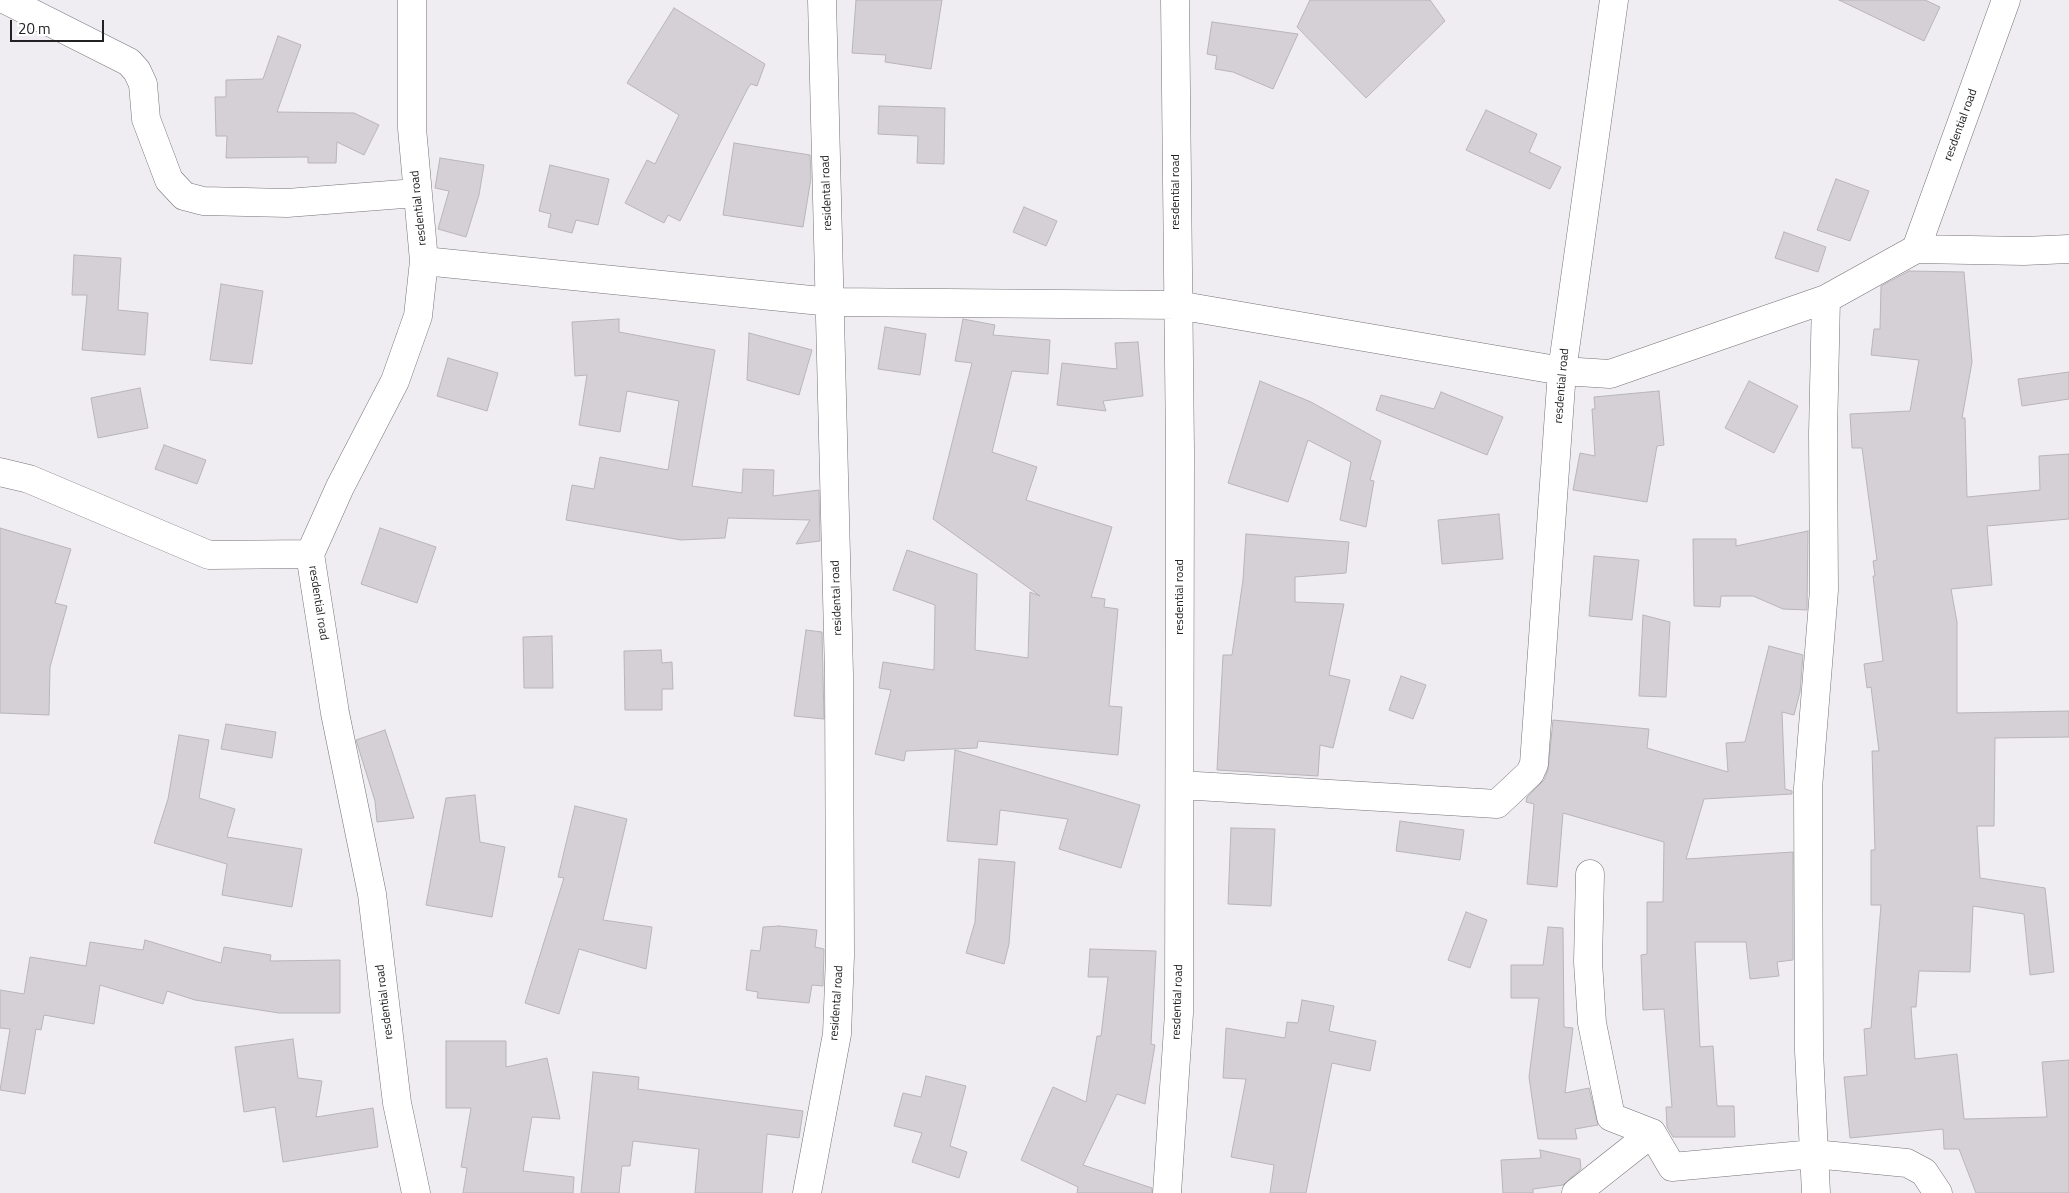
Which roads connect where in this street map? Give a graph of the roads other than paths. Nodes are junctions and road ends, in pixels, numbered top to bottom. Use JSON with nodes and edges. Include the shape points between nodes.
{"nodes":[{"id":1,"x":6,"y":0,"type":"edge"},
{"id":2,"x":412,"y":0,"type":"edge"},
{"id":3,"x":822,"y":0,"type":"edge"},
{"id":4,"x":1175,"y":0,"type":"edge"},
{"id":5,"x":1614,"y":0,"type":"edge"},
{"id":6,"x":2006,"y":0,"type":"edge"},
{"id":7,"x":416,"y":193,"type":"junction"},
{"id":8,"x":1916,"y":249,"type":"junction"},
{"id":9,"x":2069,"y":250,"type":"edge"},
{"id":10,"x":424,"y":261,"type":"junction"},
{"id":11,"x":1826,"y":299,"type":"junction"},
{"id":12,"x":831,"y":302,"type":"junction"},
{"id":13,"x":1177,"y":305,"type":"junction"},
{"id":14,"x":1562,"y":370,"type":"junction"},
{"id":15,"x":0,"y":472,"type":"edge"},
{"id":16,"x":310,"y":554,"type":"junction"},
{"id":17,"x":1180,"y":785,"type":"junction"},
{"id":18,"x":1590,"y":874,"type":"dead end"},
{"id":19,"x":1652,"y":1133,"type":"junction"},
{"id":20,"x":1814,"y":1154,"type":"junction"},
{"id":21,"x":416,"y":1193,"type":"edge"},
{"id":22,"x":807,"y":1193,"type":"edge"},
{"id":23,"x":1167,"y":1193,"type":"edge"},
{"id":24,"x":1576,"y":1193,"type":"edge"},
{"id":25,"x":1816,"y":1193,"type":"edge"},
{"id":26,"x":1938,"y":1193,"type":"edge"}],
"edges":[{"from":1,"to":7,"type":"street","via":[[129,62],[143,84],[146,119],[169,180],[184,196],[203,201],[287,203]]},
{"from":2,"to":7,"type":"street","name":"resdential road","via":[[412,128]]},
{"from":3,"to":12,"type":"street","name":"residental road"},
{"from":4,"to":13,"type":"street","name":"resdential road"},
{"from":5,"to":14,"type":"street","name":"resdential road"},
{"from":6,"to":8,"type":"street","name":"resdential road"},
{"from":7,"to":10,"type":"street","name":"resdential road"},
{"from":8,"to":9,"type":"street"},
{"from":8,"to":11,"type":"street"},
{"from":10,"to":12,"type":"street"},
{"from":10,"to":16,"type":"street","name":"resdential road","via":[[418,316],[394,381]]},
{"from":11,"to":14,"type":"street","via":[[1610,374]]},
{"from":11,"to":20,"type":"street","via":[[1824,590],[1808,788],[1809,1051]]},
{"from":12,"to":13,"type":"street"},
{"from":12,"to":22,"type":"street","name":"residental road","via":[[839,674],[840,956],[837,1034]]},
{"from":13,"to":14,"type":"street"},
{"from":13,"to":17,"type":"street","name":"resdential road"},
{"from":14,"to":17,"type":"street","name":"resdential road","via":[[1534,764],[1530,773],[1497,804]]},
{"from":15,"to":16,"type":"street","via":[[29,479],[210,554]]},
{"from":16,"to":21,"type":"street","name":"resdential road","via":[[335,713],[372,894],[397,1103]]},
{"from":17,"to":23,"type":"street","name":"resdential road","via":[[1179,1013]]},
{"from":18,"to":19,"type":"street","via":[[1588,962],[1592,1023],[1611,1117]]},
{"from":19,"to":20,"type":"street","via":[[1672,1167]]},
{"from":19,"to":24,"type":"street"},
{"from":20,"to":25,"type":"street"},
{"from":20,"to":26,"type":"street","via":[[1907,1164],[1924,1172]]}]}
